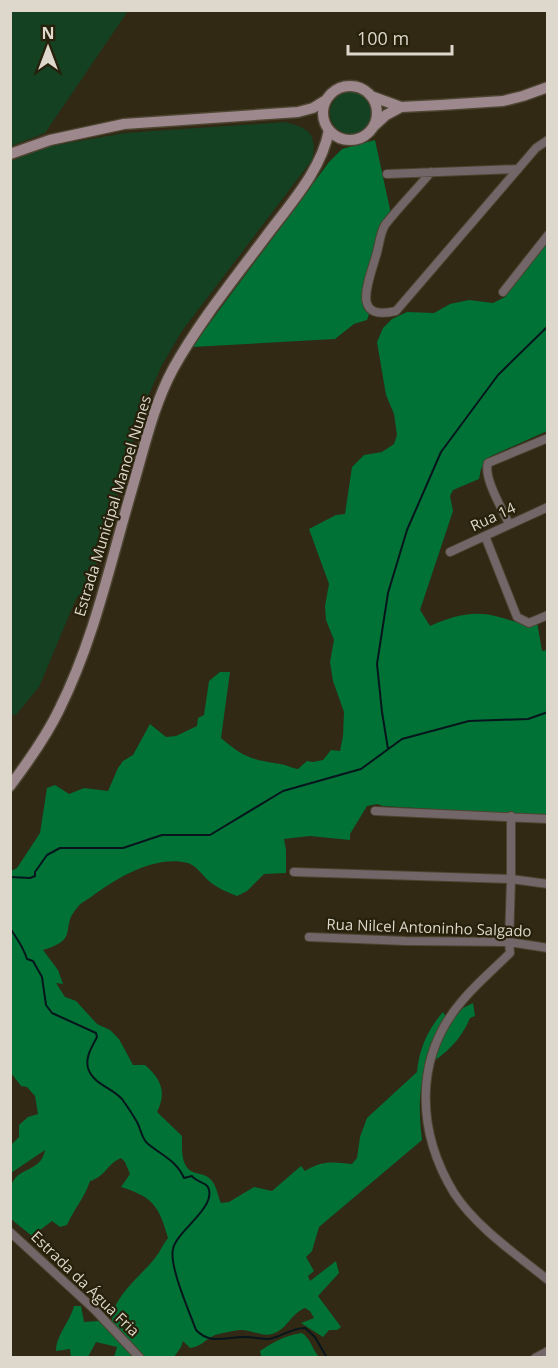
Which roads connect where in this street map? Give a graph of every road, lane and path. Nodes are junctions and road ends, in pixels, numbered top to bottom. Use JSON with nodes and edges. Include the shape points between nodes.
{"nodes":[{"id":1,"x":548,"y":87,"type":"edge"},
{"id":2,"x":371,"y":96,"type":"junction"},
{"id":3,"x":326,"y":100,"type":"junction"},
{"id":4,"x":401,"y":107,"type":"junction"},
{"id":5,"x":298,"y":112,"type":"junction"},
{"id":6,"x":327,"y":125,"type":"junction"},
{"id":7,"x":374,"y":126,"type":"junction"},
{"id":8,"x":347,"y":140,"type":"junction"},
{"id":9,"x":548,"y":140,"type":"edge"},
{"id":10,"x":10,"y":154,"type":"edge"},
{"id":11,"x":322,"y":155,"type":"junction"},
{"id":12,"x":518,"y":169,"type":"junction"},
{"id":13,"x":431,"y":172,"type":"junction"},
{"id":14,"x":387,"y":174,"type":"dead end"},
{"id":15,"x":548,"y":236,"type":"edge"},
{"id":16,"x":503,"y":292,"type":"dead end"},
{"id":17,"x":548,"y":438,"type":"edge"},
{"id":18,"x":548,"y":507,"type":"edge"},
{"id":19,"x":509,"y":524,"type":"junction"},
{"id":20,"x":486,"y":536,"type":"junction"},
{"id":21,"x":450,"y":552,"type":"dead end"},
{"id":22,"x":548,"y":615,"type":"edge"},
{"id":23,"x":10,"y":786,"type":"edge"},
{"id":24,"x":375,"y":811,"type":"dead end"},
{"id":25,"x":511,"y":816,"type":"junction"},
{"id":26,"x":548,"y":819,"type":"edge"},
{"id":27,"x":294,"y":872,"type":"dead end"},
{"id":28,"x":511,"y":879,"type":"junction"},
{"id":29,"x":548,"y":884,"type":"edge"},
{"id":30,"x":309,"y":937,"type":"dead end"},
{"id":31,"x":508,"y":942,"type":"junction"},
{"id":32,"x":548,"y":948,"type":"edge"},
{"id":33,"x":10,"y":1232,"type":"edge"},
{"id":34,"x":548,"y":1280,"type":"edge"},
{"id":35,"x":548,"y":1351,"type":"edge"},
{"id":36,"x":140,"y":1358,"type":"edge"},
{"id":37,"x":535,"y":1358,"type":"edge"}],
"edges":[{"from":1,"to":4,"type":"main road","via":[[503,101]]},
{"from":2,"to":3,"type":"main road","via":[[353,86],[333,92]]},
{"from":2,"to":4,"type":"main road"},
{"from":2,"to":7,"type":"main road","via":[[376,105]]},
{"from":3,"to":5,"type":"main road"},
{"from":3,"to":6,"type":"main road","via":[[323,110]]},
{"from":4,"to":7,"type":"main road"},
{"from":5,"to":6,"type":"main road"},
{"from":5,"to":10,"type":"main road","via":[[124,124],[84,131]]},
{"from":6,"to":8,"type":"main road","via":[[337,137]]},
{"from":6,"to":11,"type":"main road","name":"Estrada Municipal Manoel Nunes"},
{"from":7,"to":8,"type":"main road","via":[[358,139]]},
{"from":8,"to":11,"type":"main road","name":"Estrada Municipal Manoel Nunes"},
{"from":9,"to":12,"type":"street"},
{"from":11,"to":23,"type":"main road","name":"Estrada Municipal Manoel Nunes","via":[[172,370],[153,419],[86,647],[59,711]]},
{"from":12,"to":13,"type":"street"},
{"from":12,"to":13,"type":"street","via":[[396,311],[379,314],[368,306],[366,293],[384,226]]},
{"from":13,"to":14,"type":"street"},
{"from":15,"to":16,"type":"street"},
{"from":17,"to":19,"type":"street","via":[[488,464],[486,469]]},
{"from":18,"to":19,"type":"street","name":"Rua 14"},
{"from":19,"to":20,"type":"street","name":"Rua 14"},
{"from":20,"to":21,"type":"street","name":"Rua 14"},
{"from":20,"to":22,"type":"street","via":[[517,617],[534,621]]},
{"from":24,"to":25,"type":"street"},
{"from":25,"to":26,"type":"street"},
{"from":25,"to":28,"type":"street"},
{"from":27,"to":28,"type":"street"},
{"from":28,"to":29,"type":"street"},
{"from":28,"to":31,"type":"street"},
{"from":30,"to":31,"type":"street","name":"Rua Nilcel Antoninho Salgado"},
{"from":31,"to":32,"type":"street","name":"Rua Nilcel Antoninho Salgado"},
{"from":31,"to":34,"type":"street","via":[[510,953],[461,1002],[442,1031],[429,1066],[424,1095],[426,1121],[436,1156],[455,1194],[478,1221]]},
{"from":33,"to":36,"type":"street","name":"Estrada da Água Fria","via":[[94,1309]]},
{"from":35,"to":37,"type":"street"}]}
